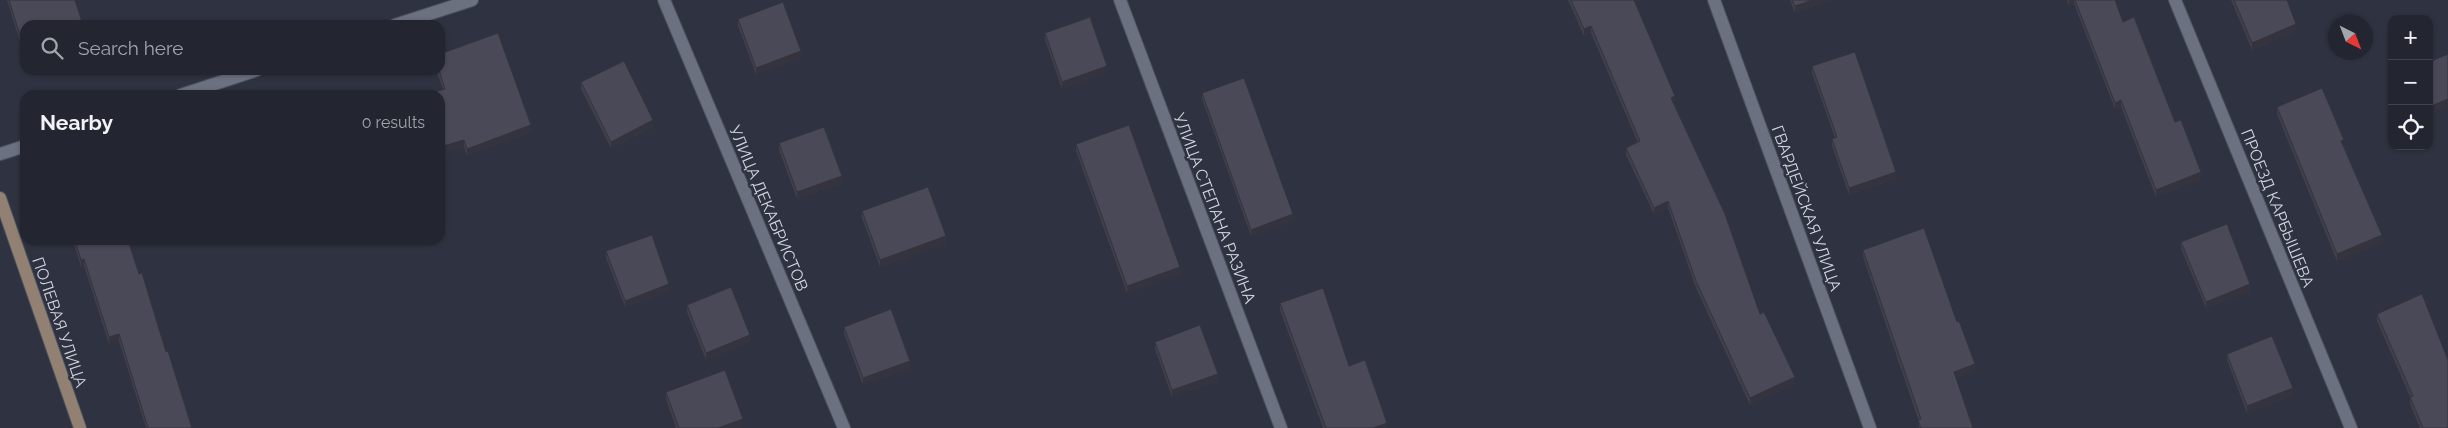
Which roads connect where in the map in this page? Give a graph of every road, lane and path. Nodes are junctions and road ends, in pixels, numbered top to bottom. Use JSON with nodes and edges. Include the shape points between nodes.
{"nodes":[{"id":1,"x":472,"y":0,"type":"edge"},
{"id":2,"x":664,"y":0,"type":"edge"},
{"id":3,"x":1120,"y":0,"type":"edge"},
{"id":4,"x":1714,"y":0,"type":"edge"},
{"id":5,"x":2175,"y":0,"type":"edge"},
{"id":6,"x":454,"y":3,"type":"edge"},
{"id":7,"x":408,"y":20,"type":"edge"},
{"id":8,"x":242,"y":75,"type":"edge"},
{"id":9,"x":195,"y":90,"type":"edge"},
{"id":10,"x":20,"y":148,"type":"edge"},
{"id":11,"x":0,"y":154,"type":"edge"},
{"id":12,"x":0,"y":198,"type":"edge"},
{"id":13,"x":80,"y":428,"type":"edge"},
{"id":14,"x":844,"y":428,"type":"edge"},
{"id":15,"x":1281,"y":428,"type":"edge"},
{"id":16,"x":1870,"y":428,"type":"edge"},
{"id":17,"x":2351,"y":428,"type":"edge"}],
"edges":[{"from":1,"to":6,"type":"street"},
{"from":2,"to":14,"type":"street","name":"УЛИЦА ДЕКАБРИСТОВ"},
{"from":3,"to":15,"type":"street","name":"УЛИЦА СТЕПАНА РАЗИНА"},
{"from":4,"to":16,"type":"street","name":"ГВАРДЕЙСКАЯ УЛИЦА"},
{"from":5,"to":17,"type":"street","name":"ПРОЕЗД КАРБЫШЕВА"},
{"from":6,"to":7,"type":"street"},
{"from":8,"to":9,"type":"street"},
{"from":10,"to":11,"type":"street"},
{"from":12,"to":13,"type":"street","name":"ПОЛЕВАЯ УЛИЦА"}]}
